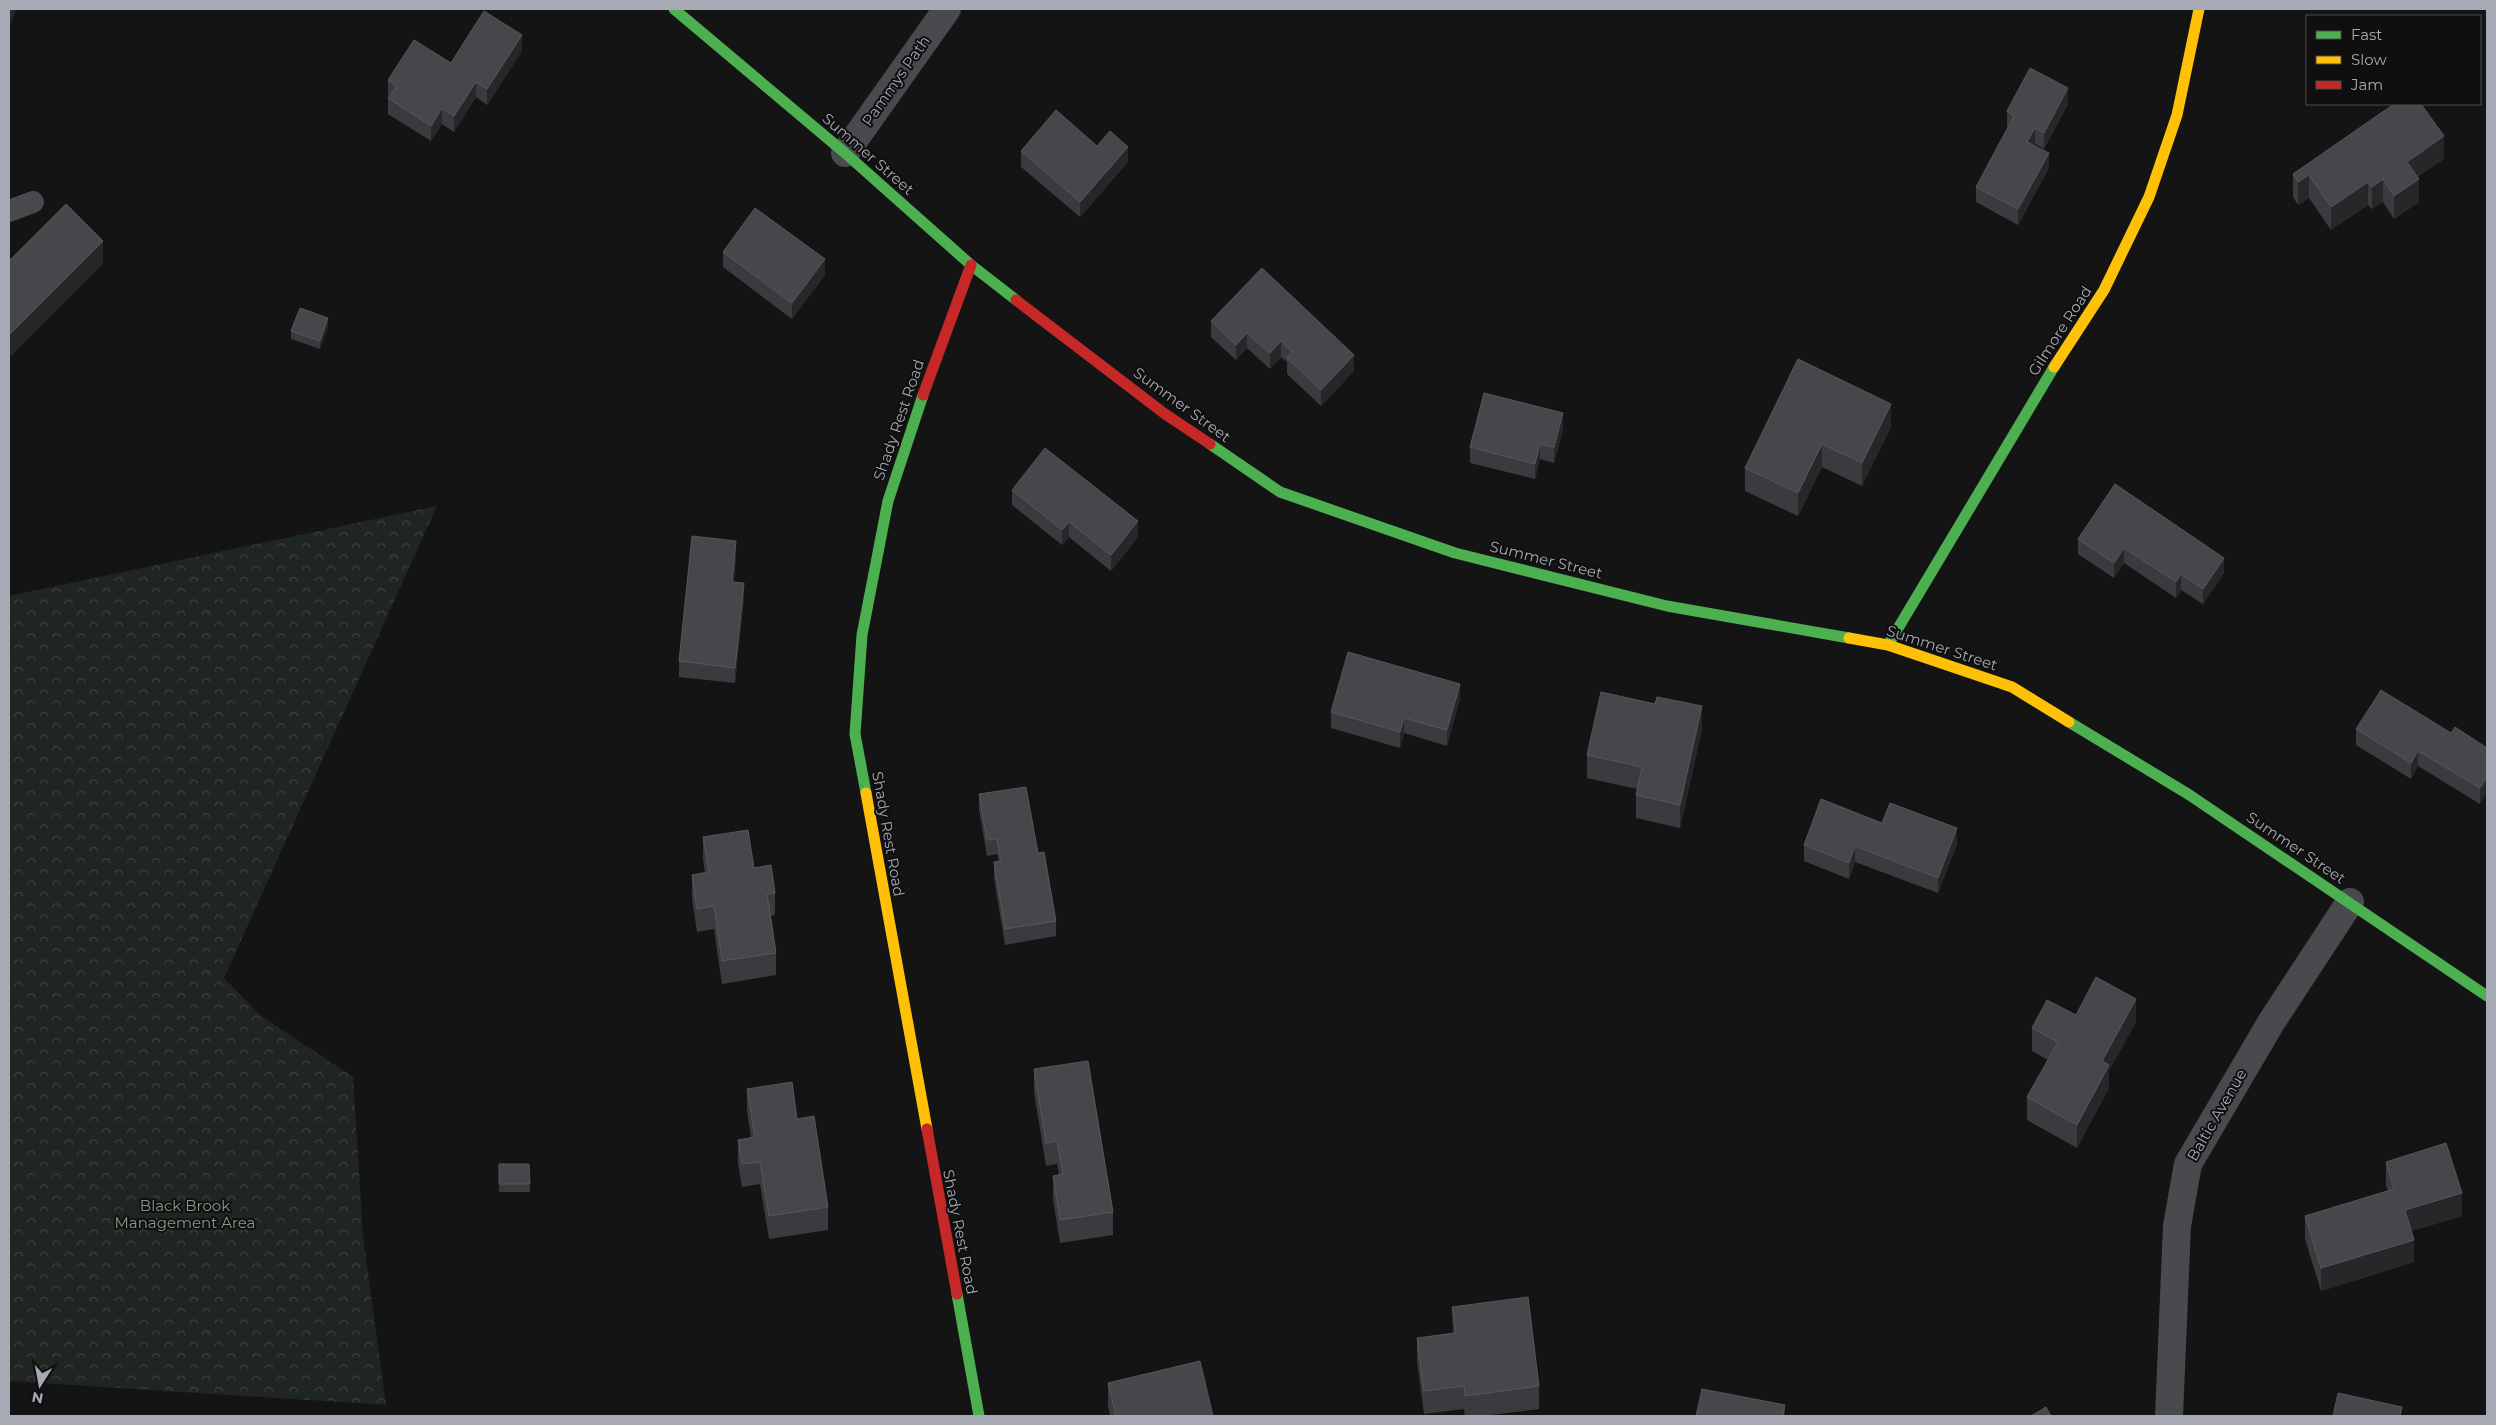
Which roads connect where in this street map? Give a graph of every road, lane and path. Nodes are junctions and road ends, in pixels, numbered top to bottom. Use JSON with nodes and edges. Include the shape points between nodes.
{"nodes":[{"id":1,"x":674,"y":9,"type":"edge"},
{"id":2,"x":947,"y":9,"type":"edge"},
{"id":3,"x":2199,"y":9,"type":"edge"},
{"id":4,"x":845,"y":153,"type":"junction"},
{"id":5,"x":33,"y":202,"type":"dead end"},
{"id":6,"x":9,"y":211,"type":"edge"},
{"id":7,"x":971,"y":265,"type":"junction"},
{"id":8,"x":1888,"y":645,"type":"junction"},
{"id":9,"x":2350,"y":902,"type":"junction"},
{"id":10,"x":2487,"y":996,"type":"edge"},
{"id":11,"x":979,"y":1416,"type":"edge"},
{"id":12,"x":2169,"y":1416,"type":"edge"}],
"edges":[{"from":1,"to":4,"type":"street","name":"Summer Street"},
{"from":2,"to":4,"type":"street","name":"Pammys Path"},
{"from":3,"to":8,"type":"street","name":"Gilmore Road","via":[[2177,115],[2149,197],[2104,290],[2030,404]]},
{"from":4,"to":7,"type":"street","name":"Summer Street"},
{"from":5,"to":6,"type":"lane"},
{"from":7,"to":8,"type":"street","name":"Summer Street","via":[[1165,414],[1280,492],[1475,558],[1667,606]]},
{"from":7,"to":11,"type":"street","name":"Shady Rest Road","via":[[930,373],[888,501],[862,635],[854,734]]},
{"from":8,"to":9,"type":"street","name":"Summer Street","via":[[2012,687],[2188,794]]},
{"from":9,"to":10,"type":"street","name":"Summer Street"},
{"from":9,"to":12,"type":"street","name":"Baltic Avenue","via":[[2272,1022],[2188,1164],[2176,1226]]}]}
